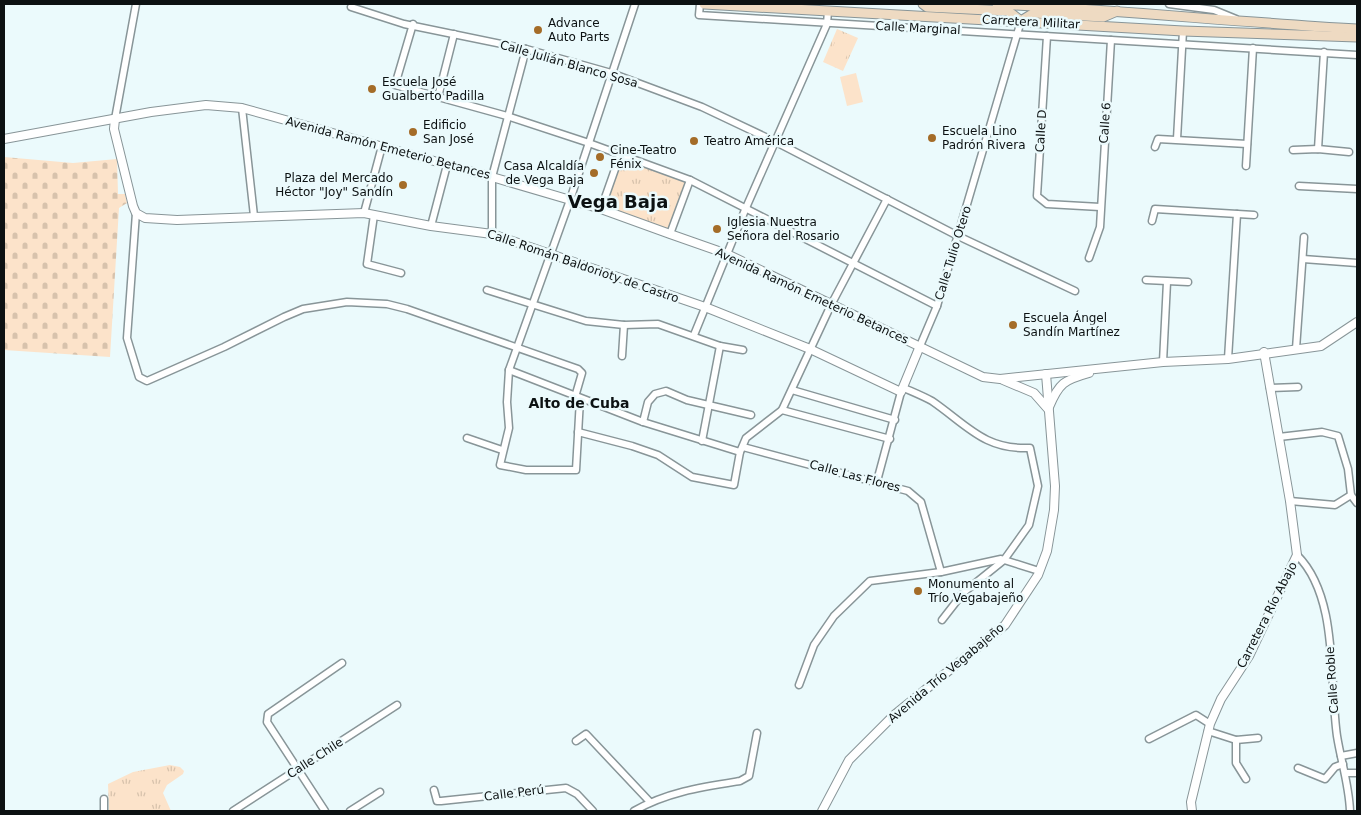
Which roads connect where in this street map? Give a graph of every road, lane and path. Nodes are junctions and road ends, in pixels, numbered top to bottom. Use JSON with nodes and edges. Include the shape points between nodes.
{"nodes":[{"id":1,"x":136,"y":4,"type":"edge"},
{"id":2,"x":635,"y":4,"type":"edge"},
{"id":3,"x":702,"y":4,"type":"edge"},
{"id":4,"x":923,"y":4,"type":"edge"},
{"id":5,"x":997,"y":4,"type":"edge"},
{"id":6,"x":1169,"y":4,"type":"edge"},
{"id":7,"x":1184,"y":4,"type":"edge"},
{"id":8,"x":351,"y":7,"type":"dead end"},
{"id":9,"x":1119,"y":10,"type":"junction"},
{"id":10,"x":828,"y":11,"type":"junction"},
{"id":11,"x":1022,"y":21,"type":"junction"},
{"id":12,"x":1244,"y":22,"type":"junction"},
{"id":13,"x":413,"y":24,"type":"junction"},
{"id":14,"x":827,"y":24,"type":"junction"},
{"id":15,"x":1357,"y":29,"type":"edge"},
{"id":16,"x":1183,"y":31,"type":"junction"},
{"id":17,"x":454,"y":34,"type":"junction"},
{"id":18,"x":1019,"y":34,"type":"junction"},
{"id":19,"x":1047,"y":36,"type":"junction"},
{"id":20,"x":1357,"y":37,"type":"edge"},
{"id":21,"x":1111,"y":40,"type":"junction"},
{"id":22,"x":1183,"y":44,"type":"junction"},
{"id":23,"x":1253,"y":48,"type":"junction"},
{"id":24,"x":526,"y":49,"type":"junction"},
{"id":25,"x":1324,"y":52,"type":"junction"},
{"id":26,"x":1357,"y":55,"type":"edge"},
{"id":27,"x":611,"y":73,"type":"junction"},
{"id":28,"x":438,"y":97,"type":"junction"},
{"id":29,"x":242,"y":108,"type":"junction"},
{"id":30,"x":507,"y":116,"type":"junction"},
{"id":31,"x":115,"y":119,"type":"junction"},
{"id":32,"x":1177,"y":139,"type":"junction"},
{"id":33,"x":4,"y":140,"type":"edge"},
{"id":34,"x":776,"y":142,"type":"junction"},
{"id":35,"x":589,"y":143,"type":"junction"},
{"id":36,"x":1247,"y":144,"type":"junction"},
{"id":37,"x":382,"y":146,"type":"junction"},
{"id":38,"x":1155,"y":147,"type":"dead end"},
{"id":39,"x":1318,"y":149,"type":"junction"},
{"id":40,"x":1293,"y":150,"type":"dead end"},
{"id":41,"x":1349,"y":152,"type":"dead end"},
{"id":42,"x":620,"y":155,"type":"junction"},
{"id":43,"x":447,"y":165,"type":"junction"},
{"id":44,"x":1246,"y":166,"type":"dead end"},
{"id":45,"x":492,"y":177,"type":"junction"},
{"id":46,"x":690,"y":180,"type":"junction"},
{"id":47,"x":1299,"y":186,"type":"dead end"},
{"id":48,"x":1357,"y":189,"type":"edge"},
{"id":49,"x":887,"y":199,"type":"junction"},
{"id":50,"x":570,"y":200,"type":"junction"},
{"id":51,"x":1100,"y":207,"type":"junction"},
{"id":52,"x":601,"y":209,"type":"junction"},
{"id":53,"x":745,"y":210,"type":"junction"},
{"id":54,"x":136,"y":213,"type":"junction"},
{"id":55,"x":364,"y":213,"type":"junction"},
{"id":56,"x":1237,"y":214,"type":"junction"},
{"id":57,"x":374,"y":215,"type":"junction"},
{"id":58,"x":1254,"y":215,"type":"dead end"},
{"id":59,"x":254,"y":216,"type":"junction"},
{"id":60,"x":1152,"y":220,"type":"dead end"},
{"id":61,"x":431,"y":226,"type":"junction"},
{"id":62,"x":492,"y":234,"type":"junction"},
{"id":63,"x":670,"y":234,"type":"junction"},
{"id":64,"x":958,"y":236,"type":"junction"},
{"id":65,"x":1304,"y":237,"type":"dead end"},
{"id":66,"x":726,"y":254,"type":"junction"},
{"id":67,"x":551,"y":255,"type":"junction"},
{"id":68,"x":1090,"y":258,"type":"dead end"},
{"id":69,"x":1303,"y":259,"type":"junction"},
{"id":70,"x":1357,"y":263,"type":"edge"},
{"id":71,"x":852,"y":265,"type":"junction"},
{"id":72,"x":401,"y":273,"type":"dead end"},
{"id":73,"x":1146,"y":280,"type":"dead end"},
{"id":74,"x":1168,"y":282,"type":"junction"},
{"id":75,"x":1188,"y":282,"type":"dead end"},
{"id":76,"x":487,"y":290,"type":"dead end"},
{"id":77,"x":1075,"y":291,"type":"dead end"},
{"id":78,"x":831,"y":305,"type":"junction"},
{"id":79,"x":533,"y":306,"type":"junction"},
{"id":80,"x":937,"y":306,"type":"junction"},
{"id":81,"x":705,"y":307,"type":"junction"},
{"id":82,"x":1357,"y":322,"type":"edge"},
{"id":83,"x":624,"y":325,"type":"junction"},
{"id":84,"x":694,"y":335,"type":"junction"},
{"id":85,"x":720,"y":346,"type":"junction"},
{"id":86,"x":920,"y":346,"type":"junction"},
{"id":87,"x":518,"y":347,"type":"junction"},
{"id":88,"x":810,"y":349,"type":"junction"},
{"id":89,"x":1296,"y":349,"type":"junction"},
{"id":90,"x":743,"y":350,"type":"dead end"},
{"id":91,"x":1264,"y":352,"type":"junction"},
{"id":92,"x":622,"y":356,"type":"dead end"},
{"id":93,"x":1228,"y":359,"type":"junction"},
{"id":94,"x":1164,"y":362,"type":"junction"},
{"id":95,"x":1109,"y":367,"type":"junction"},
{"id":96,"x":509,"y":370,"type":"junction"},
{"id":97,"x":1046,"y":374,"type":"junction"},
{"id":98,"x":1000,"y":379,"type":"junction"},
{"id":99,"x":1298,"y":387,"type":"dead end"},
{"id":100,"x":1270,"y":388,"type":"junction"},
{"id":101,"x":792,"y":390,"type":"junction"},
{"id":102,"x":902,"y":390,"type":"junction"},
{"id":103,"x":578,"y":398,"type":"junction"},
{"id":104,"x":709,"y":404,"type":"junction"},
{"id":105,"x":1048,"y":409,"type":"junction"},
{"id":106,"x":782,"y":410,"type":"junction"},
{"id":107,"x":752,"y":415,"type":"dead end"},
{"id":108,"x":895,"y":420,"type":"junction"},
{"id":109,"x":643,"y":422,"type":"junction"},
{"id":110,"x":578,"y":432,"type":"junction"},
{"id":111,"x":1279,"y":437,"type":"junction"},
{"id":112,"x":467,"y":438,"type":"dead end"},
{"id":113,"x":890,"y":438,"type":"junction"},
{"id":114,"x":702,"y":441,"type":"junction"},
{"id":115,"x":502,"y":450,"type":"junction"},
{"id":116,"x":742,"y":450,"type":"junction"},
{"id":117,"x":876,"y":481,"type":"junction"},
{"id":118,"x":1351,"y":495,"type":"junction"},
{"id":119,"x":1290,"y":501,"type":"junction"},
{"id":120,"x":1357,"y":503,"type":"edge"},
{"id":121,"x":1297,"y":555,"type":"junction"},
{"id":122,"x":1004,"y":560,"type":"junction"},
{"id":123,"x":1039,"y":571,"type":"junction"},
{"id":124,"x":941,"y":572,"type":"junction"},
{"id":125,"x":942,"y":620,"type":"dead end"},
{"id":126,"x":342,"y":663,"type":"dead end"},
{"id":127,"x":799,"y":685,"type":"dead end"},
{"id":128,"x":397,"y":705,"type":"dead end"},
{"id":129,"x":1209,"y":728,"type":"junction"},
{"id":130,"x":757,"y":733,"type":"dead end"},
{"id":131,"x":1258,"y":738,"type":"dead end"},
{"id":132,"x":1149,"y":739,"type":"dead end"},
{"id":133,"x":576,"y":740,"type":"dead end"},
{"id":134,"x":1236,"y":740,"type":"junction"},
{"id":135,"x":1357,"y":753,"type":"edge"},
{"id":136,"x":1341,"y":756,"type":"junction"},
{"id":137,"x":1343,"y":764,"type":"junction"},
{"id":138,"x":1298,"y":768,"type":"dead end"},
{"id":139,"x":298,"y":770,"type":"junction"},
{"id":140,"x":1346,"y":773,"type":"junction"},
{"id":141,"x":1357,"y":773,"type":"edge"},
{"id":142,"x":1246,"y":779,"type":"dead end"},
{"id":143,"x":434,"y":790,"type":"dead end"},
{"id":144,"x":380,"y":792,"type":"dead end"},
{"id":145,"x":104,"y":799,"type":"dead end"},
{"id":146,"x":650,"y":802,"type":"junction"},
{"id":147,"x":1352,"y":809,"type":"edge"},
{"id":148,"x":104,"y":811,"type":"edge"},
{"id":149,"x":233,"y":811,"type":"edge"},
{"id":150,"x":325,"y":811,"type":"edge"},
{"id":151,"x":350,"y":811,"type":"edge"},
{"id":152,"x":592,"y":811,"type":"edge"},
{"id":153,"x":634,"y":811,"type":"edge"},
{"id":154,"x":822,"y":811,"type":"edge"},
{"id":155,"x":1192,"y":811,"type":"edge"}],
"edges":[{"from":1,"to":31,"type":"street"},
{"from":2,"to":27,"type":"street"},
{"from":3,"to":10,"type":"main road","name":"Carretera Militar"},
{"from":3,"to":14,"type":"street","name":"Calle Marginal","via":[[699,15]]},
{"from":4,"to":11,"type":"main road","via":[[927,7],[1008,11]]},
{"from":5,"to":9,"type":"main road","name":"Carretera Militar"},
{"from":6,"to":7,"type":"street"},
{"from":7,"to":12,"type":"street","via":[[1214,10]]},
{"from":8,"to":13,"type":"street","name":"Calle Julián Blanco Sosa"},
{"from":9,"to":11,"type":"main road","via":[[1104,17],[1034,13]]},
{"from":9,"to":12,"type":"main road","name":"Carretera Militar"},
{"from":10,"to":11,"type":"main road","name":"Carretera Militar"},
{"from":10,"to":14,"type":"street"},
{"from":11,"to":16,"type":"main road","name":"Carretera Militar"},
{"from":11,"to":18,"type":"street","name":"Calle Tulio Otero"},
{"from":12,"to":15,"type":"main road","name":"Carretera Militar"},
{"from":13,"to":17,"type":"street","name":"Calle Julián Blanco Sosa"},
{"from":13,"to":28,"type":"street","via":[[395,85]]},
{"from":14,"to":18,"type":"street","name":"Calle Marginal"},
{"from":14,"to":34,"type":"street"},
{"from":16,"to":20,"type":"main road","name":"Carretera Militar"},
{"from":16,"to":22,"type":"street"},
{"from":17,"to":24,"type":"street","name":"Calle Julián Blanco Sosa"},
{"from":17,"to":28,"type":"street"},
{"from":18,"to":19,"type":"street","name":"Calle Marginal"},
{"from":18,"to":64,"type":"street","name":"Calle Tulio Otero"},
{"from":19,"to":21,"type":"street","name":"Calle Marginal"},
{"from":19,"to":51,"type":"street","name":"Calle D","via":[[1037,196],[1047,204]]},
{"from":21,"to":22,"type":"street","name":"Calle Marginal"},
{"from":21,"to":51,"type":"street","name":"Calle 6"},
{"from":22,"to":23,"type":"street","name":"Calle Marginal"},
{"from":22,"to":32,"type":"street"},
{"from":23,"to":25,"type":"street","name":"Calle Marginal"},
{"from":23,"to":36,"type":"street"},
{"from":24,"to":27,"type":"street","name":"Calle Julián Blanco Sosa"},
{"from":24,"to":30,"type":"street"},
{"from":25,"to":26,"type":"street","name":"Calle Marginal"},
{"from":25,"to":39,"type":"street"},
{"from":27,"to":34,"type":"street","name":"Calle Julián Blanco Sosa","via":[[702,107]]},
{"from":27,"to":35,"type":"street"},
{"from":28,"to":30,"type":"street"},
{"from":29,"to":31,"type":"street","name":"Avenida Ramón Emeterio Betances","via":[[206,105]]},
{"from":29,"to":37,"type":"street","name":"Avenida Ramón Emeterio Betances"},
{"from":29,"to":59,"type":"street"},
{"from":30,"to":35,"type":"street"},
{"from":30,"to":45,"type":"street"},
{"from":31,"to":33,"type":"street","name":"Avenida Ramón Emeterio Betances"},
{"from":31,"to":54,"type":"street","via":[[114,129]]},
{"from":32,"to":36,"type":"street"},
{"from":32,"to":38,"type":"street","via":[[1158,139]]},
{"from":34,"to":49,"type":"street","name":"Calle Julián Blanco Sosa"},
{"from":34,"to":53,"type":"street"},
{"from":35,"to":42,"type":"street"},
{"from":35,"to":50,"type":"street"},
{"from":36,"to":44,"type":"street"},
{"from":37,"to":43,"type":"street","name":"Avenida Ramón Emeterio Betances"},
{"from":37,"to":55,"type":"street"},
{"from":39,"to":40,"type":"street"},
{"from":39,"to":41,"type":"street"},
{"from":42,"to":46,"type":"street"},
{"from":42,"to":52,"type":"street"},
{"from":43,"to":45,"type":"street","name":"Avenida Ramón Emeterio Betances"},
{"from":43,"to":61,"type":"street"},
{"from":45,"to":50,"type":"street","name":"Avenida Ramón Emeterio Betances"},
{"from":45,"to":62,"type":"street"},
{"from":46,"to":53,"type":"street"},
{"from":46,"to":63,"type":"street"},
{"from":47,"to":48,"type":"street"},
{"from":49,"to":64,"type":"street","name":"Calle Julián Blanco Sosa"},
{"from":49,"to":71,"type":"street"},
{"from":50,"to":52,"type":"street","name":"Avenida Ramón Emeterio Betances"},
{"from":50,"to":67,"type":"street"},
{"from":51,"to":68,"type":"street","name":"Calle 6","via":[[1100,227]]},
{"from":52,"to":63,"type":"street","name":"Avenida Ramón Emeterio Betances"},
{"from":53,"to":66,"type":"street"},
{"from":53,"to":71,"type":"street"},
{"from":54,"to":59,"type":"street","name":"Calle Román Baldorioty de Castro","via":[[145,218],[177,220]]},
{"from":54,"to":87,"type":"street","via":[[127,338],[139,377],[147,381],[284,317],[333,303],[366,302],[400,307]]},
{"from":55,"to":57,"type":"street","name":"Calle Román Baldorioty de Castro"},
{"from":55,"to":59,"type":"street","name":"Calle Román Baldorioty de Castro"},
{"from":56,"to":58,"type":"street"},
{"from":56,"to":60,"type":"street","via":[[1155,209]]},
{"from":56,"to":93,"type":"street"},
{"from":57,"to":61,"type":"street","name":"Calle Román Baldorioty de Castro"},
{"from":57,"to":72,"type":"street","via":[[367,264]]},
{"from":61,"to":62,"type":"street","name":"Calle Román Baldorioty de Castro"},
{"from":62,"to":67,"type":"street","name":"Calle Román Baldorioty de Castro"},
{"from":63,"to":66,"type":"street","name":"Avenida Ramón Emeterio Betances"},
{"from":64,"to":77,"type":"street","name":"Calle Julián Blanco Sosa"},
{"from":64,"to":80,"type":"street","name":"Calle Tulio Otero"},
{"from":65,"to":69,"type":"street"},
{"from":66,"to":78,"type":"street","name":"Avenida Ramón Emeterio Betances"},
{"from":66,"to":81,"type":"street"},
{"from":67,"to":79,"type":"street"},
{"from":67,"to":81,"type":"street","name":"Calle Román Baldorioty de Castro"},
{"from":69,"to":70,"type":"street"},
{"from":69,"to":89,"type":"street"},
{"from":71,"to":78,"type":"street"},
{"from":71,"to":80,"type":"street"},
{"from":73,"to":74,"type":"street"},
{"from":74,"to":75,"type":"street"},
{"from":74,"to":94,"type":"street"},
{"from":76,"to":79,"type":"street"},
{"from":78,"to":86,"type":"street","name":"Avenida Ramón Emeterio Betances"},
{"from":78,"to":88,"type":"street"},
{"from":79,"to":83,"type":"street","via":[[586,321]]},
{"from":79,"to":87,"type":"street"},
{"from":80,"to":86,"type":"street","name":"Calle Tulio Otero"},
{"from":81,"to":84,"type":"street"},
{"from":81,"to":88,"type":"street","name":"Calle Román Baldorioty de Castro"},
{"from":82,"to":89,"type":"street","name":"Avenida Ramón Emeterio Betances","via":[[1321,346]]},
{"from":83,"to":84,"type":"street","via":[[658,324]]},
{"from":83,"to":92,"type":"street"},
{"from":84,"to":85,"type":"street"},
{"from":85,"to":90,"type":"street"},
{"from":85,"to":104,"type":"street"},
{"from":86,"to":98,"type":"street","name":"Avenida Ramón Emeterio Betances","via":[[983,377]]},
{"from":86,"to":102,"type":"street","name":"Calle Tulio Otero"},
{"from":87,"to":96,"type":"street"},
{"from":87,"to":103,"type":"street","via":[[578,369],[582,373]]},
{"from":88,"to":101,"type":"street"},
{"from":88,"to":102,"type":"street","name":"Calle Román Baldorioty de Castro"},
{"from":89,"to":91,"type":"street","name":"Avenida Ramón Emeterio Betances"},
{"from":91,"to":93,"type":"street","name":"Avenida Ramón Emeterio Betances"},
{"from":91,"to":100,"type":"street","name":"Carretera Río Abajo"},
{"from":93,"to":94,"type":"street","name":"Avenida Ramón Emeterio Betances"},
{"from":94,"to":95,"type":"street","name":"Avenida Ramón Emeterio Betances"},
{"from":95,"to":97,"type":"street","name":"Avenida Ramón Emeterio Betances"},
{"from":95,"to":105,"type":"street","via":[[1071,378],[1060,385]]},
{"from":96,"to":103,"type":"street","name":"Calle Las Flores"},
{"from":96,"to":115,"type":"street","via":[[509,428]]},
{"from":97,"to":98,"type":"street","name":"Avenida Ramón Emeterio Betances"},
{"from":97,"to":105,"type":"street","name":"Avenida Trío Vegabajeño"},
{"from":98,"to":105,"type":"street","via":[[1034,393]]},
{"from":99,"to":100,"type":"street"},
{"from":100,"to":111,"type":"street","name":"Carretera Río Abajo"},
{"from":101,"to":106,"type":"street"},
{"from":101,"to":108,"type":"street"},
{"from":102,"to":108,"type":"street","name":"Calle Tulio Otero"},
{"from":102,"to":122,"type":"street","via":[[931,401],[983,439],[1009,448],[1030,448],[1038,486],[1029,525]]},
{"from":103,"to":109,"type":"street","name":"Calle Las Flores"},
{"from":103,"to":110,"type":"street"},
{"from":104,"to":107,"type":"street"},
{"from":104,"to":109,"type":"street","via":[[687,400],[666,391],[655,394],[648,402]]},
{"from":104,"to":114,"type":"street"},
{"from":105,"to":123,"type":"street","name":"Avenida Trío Vegabajeño","via":[[1054,510],[1047,550]]},
{"from":106,"to":113,"type":"street"},
{"from":106,"to":116,"type":"street","via":[[746,438]]},
{"from":108,"to":113,"type":"street","name":"Calle Tulio Otero"},
{"from":109,"to":114,"type":"street","name":"Calle Las Flores"},
{"from":110,"to":115,"type":"street","via":[[576,470],[526,470],[500,465]]},
{"from":110,"to":116,"type":"street","via":[[649,452],[692,478],[734,485]]},
{"from":111,"to":118,"type":"street","via":[[1322,432],[1338,436],[1348,469]]},
{"from":111,"to":119,"type":"street","name":"Carretera Río Abajo"},
{"from":112,"to":115,"type":"street"},
{"from":113,"to":117,"type":"street","name":"Calle Tulio Otero"},
{"from":114,"to":116,"type":"street","name":"Calle Las Flores"},
{"from":116,"to":117,"type":"street","name":"Calle Las Flores"},
{"from":117,"to":124,"type":"street","name":"Calle Las Flores","via":[[908,491],[921,502]]},
{"from":118,"to":119,"type":"street","via":[[1335,505]]},
{"from":118,"to":120,"type":"street"},
{"from":119,"to":121,"type":"street","name":"Carretera Río Abajo"},
{"from":121,"to":129,"type":"street","name":"Carretera Río Abajo","via":[[1249,656],[1220,699]]},
{"from":121,"to":136,"type":"street","name":"Calle Roble","via":[[1308,567],[1328,626]]},
{"from":122,"to":123,"type":"street"},
{"from":122,"to":124,"type":"street"},
{"from":122,"to":125,"type":"street","via":[[963,593]]},
{"from":123,"to":154,"type":"street","name":"Avenida Trío Vegabajeño","via":[[1005,625],[894,716],[850,760]]},
{"from":124,"to":127,"type":"street","via":[[870,581],[834,616],[814,645]]},
{"from":126,"to":139,"type":"street","via":[[268,714],[267,722]]},
{"from":128,"to":139,"type":"street","name":"Calle Chile"},
{"from":129,"to":132,"type":"street","via":[[1196,715]]},
{"from":129,"to":134,"type":"street"},
{"from":129,"to":155,"type":"street","name":"Carretera Río Abajo","via":[[1191,802]]},
{"from":130,"to":146,"type":"street","via":[[749,776],[740,781],[676,792]]},
{"from":131,"to":134,"type":"street"},
{"from":133,"to":146,"type":"street","via":[[586,734]]},
{"from":134,"to":142,"type":"street","via":[[1236,763]]},
{"from":135,"to":136,"type":"street"},
{"from":136,"to":137,"type":"street","name":"Calle Roble"},
{"from":137,"to":138,"type":"street","via":[[1335,767],[1324,779]]},
{"from":137,"to":140,"type":"street","name":"Calle Roble"},
{"from":139,"to":149,"type":"street","name":"Calle Chile"},
{"from":139,"to":150,"type":"street"},
{"from":140,"to":141,"type":"street"},
{"from":140,"to":147,"type":"street","name":"Calle Roble"},
{"from":143,"to":152,"type":"street","name":"Calle Perú","via":[[437,801],[441,801],[566,788],[577,794]]},
{"from":144,"to":151,"type":"street"},
{"from":145,"to":148,"type":"street"},
{"from":146,"to":153,"type":"street"}]}
